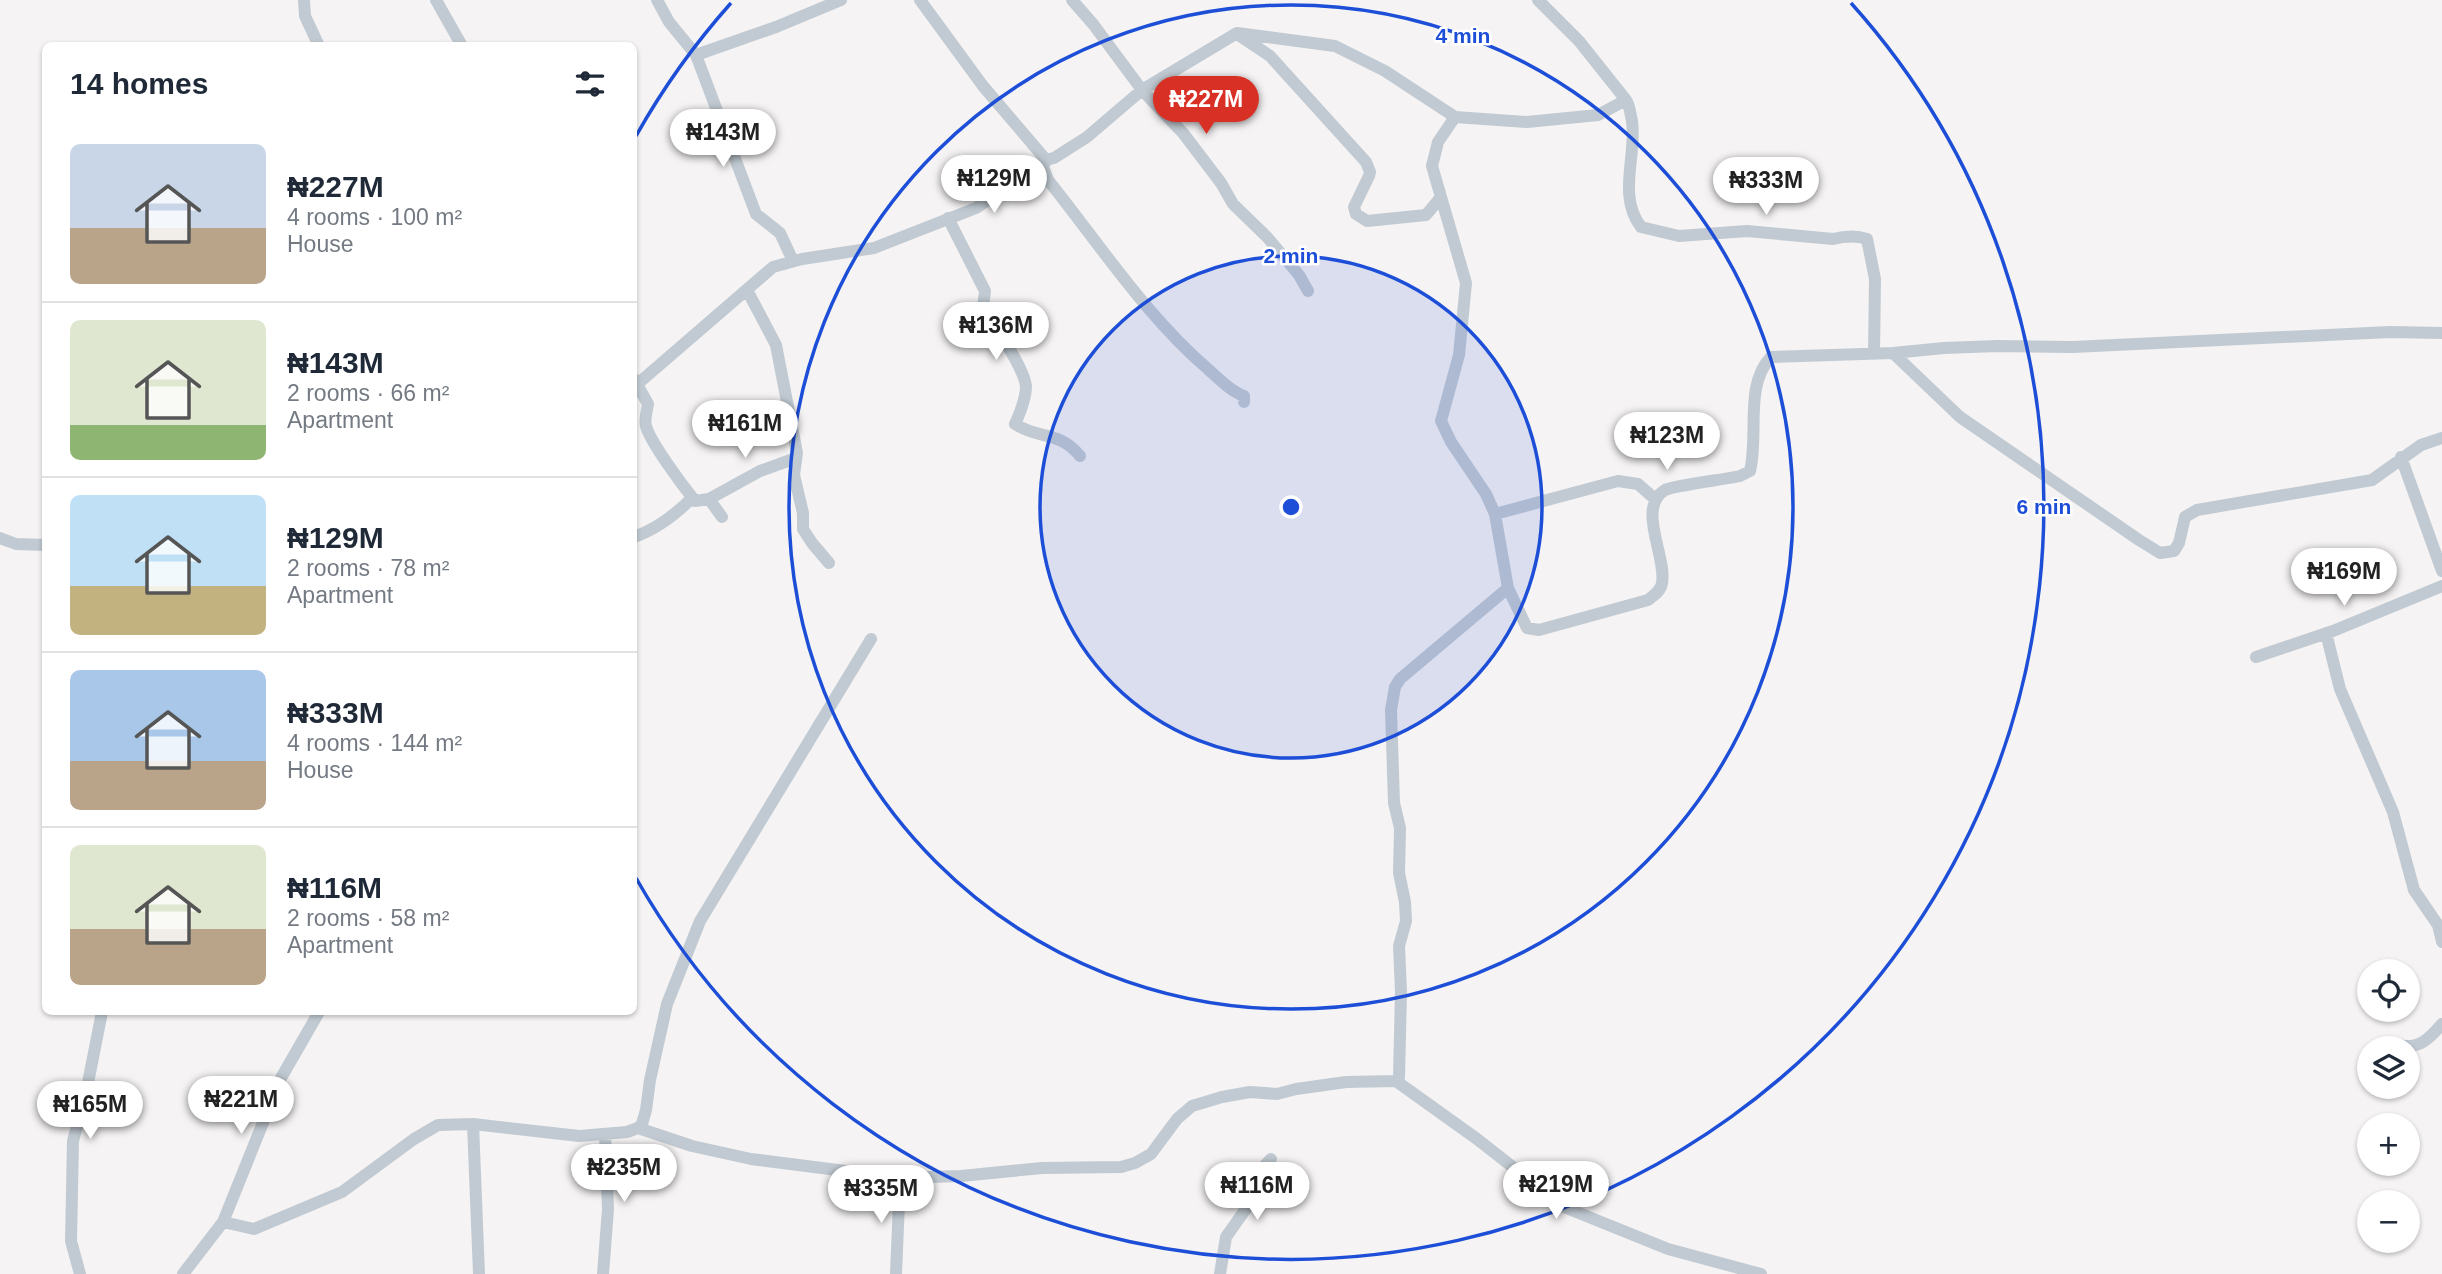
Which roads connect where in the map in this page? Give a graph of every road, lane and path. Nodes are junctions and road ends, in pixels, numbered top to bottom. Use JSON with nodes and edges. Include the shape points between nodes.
{"nodes":[{"id":1,"x":304,"y":0,"type":"edge"},
{"id":2,"x":436,"y":0,"type":"edge"},
{"id":3,"x":657,"y":0,"type":"edge"},
{"id":4,"x":841,"y":0,"type":"edge"},
{"id":5,"x":920,"y":0,"type":"edge"},
{"id":6,"x":1072,"y":0,"type":"edge"},
{"id":7,"x":1538,"y":0,"type":"edge"},
{"id":8,"x":1237,"y":33,"type":"junction"},
{"id":9,"x":317,"y":42,"type":"edge"},
{"id":10,"x":460,"y":42,"type":"edge"},
{"id":11,"x":696,"y":55,"type":"junction"},
{"id":12,"x":1142,"y":90,"type":"junction"},
{"id":13,"x":1626,"y":100,"type":"junction"},
{"id":14,"x":1455,"y":117,"type":"junction"},
{"id":15,"x":1046,"y":160,"type":"junction"},
{"id":16,"x":1441,"y":197,"type":"junction"},
{"id":17,"x":948,"y":219,"type":"junction"},
{"id":18,"x":793,"y":261,"type":"junction"},
{"id":19,"x":747,"y":290,"type":"junction"},
{"id":20,"x":1308,"y":292,"type":"dead end"},
{"id":21,"x":2442,"y":332,"type":"edge"},
{"id":22,"x":1893,"y":353,"type":"junction"},
{"id":23,"x":1874,"y":354,"type":"junction"},
{"id":24,"x":637,"y":382,"type":"edge"},
{"id":25,"x":637,"y":388,"type":"edge"},
{"id":26,"x":1244,"y":402,"type":"dead end"},
{"id":27,"x":640,"y":413,"type":"edge"},
{"id":28,"x":2442,"y":438,"type":"edge"},
{"id":29,"x":1080,"y":456,"type":"dead end"},
{"id":30,"x":2401,"y":457,"type":"junction"},
{"id":31,"x":796,"y":458,"type":"junction"},
{"id":32,"x":692,"y":498,"type":"junction"},
{"id":33,"x":709,"y":499,"type":"junction"},
{"id":34,"x":1655,"y":499,"type":"junction"},
{"id":35,"x":1495,"y":514,"type":"junction"},
{"id":36,"x":722,"y":517,"type":"dead end"},
{"id":37,"x":637,"y":536,"type":"edge"},
{"id":38,"x":0,"y":538,"type":"edge"},
{"id":39,"x":42,"y":545,"type":"edge"},
{"id":40,"x":829,"y":563,"type":"dead end"},
{"id":41,"x":2442,"y":571,"type":"edge"},
{"id":42,"x":2442,"y":586,"type":"edge"},
{"id":43,"x":1508,"y":588,"type":"junction"},
{"id":44,"x":2326,"y":633,"type":"junction"},
{"id":45,"x":871,"y":639,"type":"dead end"},
{"id":46,"x":2256,"y":657,"type":"dead end"},
{"id":47,"x":2442,"y":942,"type":"edge"},
{"id":48,"x":101,"y":1015,"type":"edge"},
{"id":49,"x":317,"y":1015,"type":"edge"},
{"id":50,"x":2442,"y":1024,"type":"edge"},
{"id":51,"x":2420,"y":1044,"type":"edge"},
{"id":52,"x":1396,"y":1081,"type":"junction"},
{"id":53,"x":473,"y":1124,"type":"junction"},
{"id":54,"x":638,"y":1128,"type":"junction"},
{"id":55,"x":605,"y":1134,"type":"junction"},
{"id":56,"x":1271,"y":1159,"type":"dead end"},
{"id":57,"x":900,"y":1178,"type":"junction"},
{"id":58,"x":223,"y":1222,"type":"junction"},
{"id":59,"x":80,"y":1274,"type":"edge"},
{"id":60,"x":183,"y":1274,"type":"edge"},
{"id":61,"x":479,"y":1274,"type":"edge"},
{"id":62,"x":603,"y":1274,"type":"edge"},
{"id":63,"x":896,"y":1274,"type":"edge"},
{"id":64,"x":1220,"y":1274,"type":"edge"},
{"id":65,"x":1761,"y":1274,"type":"edge"}],
"edges":[{"from":1,"to":9,"type":"street","via":[[305,16]]},
{"from":2,"to":10,"type":"street"},
{"from":3,"to":11,"type":"street"},
{"from":4,"to":11,"type":"street"},
{"from":5,"to":15,"type":"street"},
{"from":6,"to":12,"type":"street"},
{"from":7,"to":13,"type":"street"},
{"from":8,"to":12,"type":"street"},
{"from":8,"to":14,"type":"street","via":[[1335,46],[1385,71]]},
{"from":8,"to":16,"type":"street","via":[[1270,56],[1366,162],[1369,176],[1354,207],[1360,218],[1426,215]]},
{"from":11,"to":18,"type":"street","via":[[756,214],[780,233]]},
{"from":12,"to":15,"type":"street","via":[[1087,137]]},
{"from":12,"to":20,"type":"street","via":[[1183,132],[1233,204],[1275,246]]},
{"from":13,"to":14,"type":"street","via":[[1586,117],[1527,122]]},
{"from":13,"to":23,"type":"street","via":[[1634,136],[1628,195],[1640,227],[1679,236],[1747,231],[1867,239],[1875,279]]},
{"from":14,"to":16,"type":"street","via":[[1434,151],[1432,166]]},
{"from":15,"to":17,"type":"street","via":[[976,208]]},
{"from":15,"to":26,"type":"street","via":[[1043,167],[1048,180],[1100,249],[1167,329],[1235,393],[1244,396]]},
{"from":16,"to":35,"type":"street","via":[[1466,283],[1459,355],[1441,421]]},
{"from":17,"to":18,"type":"street","via":[[874,248]]},
{"from":17,"to":29,"type":"street","via":[[985,291],[983,308],[1003,336],[1026,387],[1015,424],[1025,431],[1062,439]]},
{"from":18,"to":19,"type":"street","via":[[772,267]]},
{"from":19,"to":24,"type":"street"},
{"from":19,"to":31,"type":"street","via":[[776,345]]},
{"from":21,"to":22,"type":"street"},
{"from":22,"to":23,"type":"street"},
{"from":22,"to":30,"type":"street","via":[[1960,417],[2160,553],[2174,551],[2185,517],[2197,510],[2372,480]]},
{"from":23,"to":34,"type":"street","via":[[1772,357],[1762,367],[1756,387],[1749,471],[1666,489]]},
{"from":25,"to":27,"type":"street","via":[[648,404]]},
{"from":27,"to":32,"type":"street"},
{"from":28,"to":30,"type":"street"},
{"from":30,"to":41,"type":"street"},
{"from":31,"to":33,"type":"street","via":[[760,471]]},
{"from":31,"to":40,"type":"street","via":[[794,475],[803,529]]},
{"from":32,"to":33,"type":"street","via":[[695,502]]},
{"from":32,"to":37,"type":"street","via":[[675,515]]},
{"from":33,"to":36,"type":"street"},
{"from":34,"to":35,"type":"street","via":[[1638,484],[1618,481]]},
{"from":34,"to":43,"type":"street","via":[[1651,513],[1662,584],[1648,600],[1539,630],[1527,628]]},
{"from":35,"to":43,"type":"street"},
{"from":38,"to":39,"type":"street"},
{"from":42,"to":44,"type":"street"},
{"from":43,"to":52,"type":"street","via":[[1395,687],[1391,710],[1394,803],[1406,921],[1399,946]]},
{"from":44,"to":46,"type":"street"},
{"from":44,"to":47,"type":"street","via":[[2340,689],[2393,811],[2414,890],[2438,926]]},
{"from":45,"to":54,"type":"street","via":[[700,921],[667,1004],[646,1110]]},
{"from":48,"to":59,"type":"street","via":[[73,1141],[71,1241]]},
{"from":49,"to":58,"type":"street","via":[[281,1078]]},
{"from":50,"to":51,"type":"street"},
{"from":52,"to":57,"type":"street","via":[[1346,1082],[1277,1094],[1250,1092],[1192,1106],[1151,1154],[1121,1167]]},
{"from":52,"to":65,"type":"street","via":[[1564,1207],[1668,1249]]},
{"from":53,"to":55,"type":"street","via":[[579,1136]]},
{"from":53,"to":58,"type":"street","via":[[438,1125],[342,1192],[254,1229]]},
{"from":53,"to":61,"type":"street"},
{"from":54,"to":55,"type":"street"},
{"from":54,"to":57,"type":"street","via":[[692,1146],[751,1158]]},
{"from":55,"to":62,"type":"street","via":[[608,1209]]},
{"from":56,"to":64,"type":"street","via":[[1252,1179],[1250,1203],[1226,1237]]},
{"from":57,"to":63,"type":"street"},
{"from":58,"to":60,"type":"street"}]}
